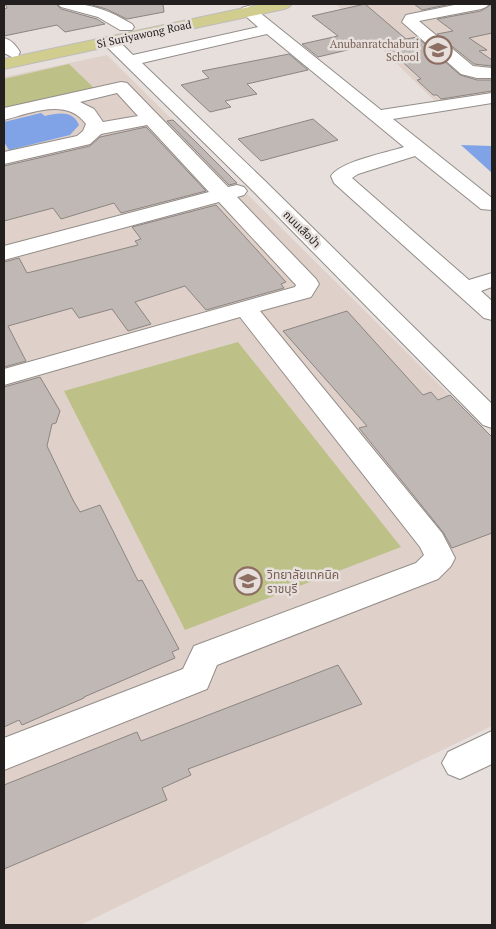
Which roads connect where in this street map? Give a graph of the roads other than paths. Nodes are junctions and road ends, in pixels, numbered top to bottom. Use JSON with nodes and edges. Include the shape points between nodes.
{"nodes":[{"id":1,"x":66,"y":4,"type":"edge"},
{"id":2,"x":284,"y":4,"type":"edge"},
{"id":3,"x":481,"y":4,"type":"edge"},
{"id":4,"x":242,"y":6,"type":"edge"},
{"id":5,"x":126,"y":27,"type":"junction"},
{"id":6,"x":269,"y":29,"type":"junction"},
{"id":7,"x":105,"y":38,"type":"junction"},
{"id":8,"x":6,"y":53,"type":"edge"},
{"id":9,"x":129,"y":61,"type":"junction"},
{"id":10,"x":492,"y":73,"type":"edge"},
{"id":11,"x":492,"y":98,"type":"edge"},
{"id":12,"x":51,"y":103,"type":"junction"},
{"id":13,"x":4,"y":114,"type":"edge"},
{"id":14,"x":376,"y":116,"type":"junction"},
{"id":15,"x":149,"y":118,"type":"junction"},
{"id":16,"x":93,"y":130,"type":"junction"},
{"id":17,"x":417,"y":149,"type":"junction"},
{"id":18,"x":4,"y":158,"type":"edge"},
{"id":19,"x":257,"y":184,"type":"junction"},
{"id":20,"x":222,"y":195,"type":"junction"},
{"id":21,"x":488,"y":205,"type":"dead end"},
{"id":22,"x":4,"y":253,"type":"edge"},
{"id":23,"x":492,"y":280,"type":"edge"},
{"id":24,"x":465,"y":289,"type":"junction"},
{"id":25,"x":246,"y":309,"type":"junction"},
{"id":26,"x":492,"y":313,"type":"edge"},
{"id":27,"x":4,"y":377,"type":"edge"},
{"id":28,"x":492,"y":419,"type":"edge"},
{"id":29,"x":492,"y":747,"type":"edge"},
{"id":30,"x":4,"y":754,"type":"edge"},
{"id":31,"x":460,"y":763,"type":"dead end"}],
"edges":[{"from":1,"to":5,"type":"street","via":[[104,14]]},
{"from":2,"to":4,"type":"main road","name":"Si Suriyawong Road"},
{"from":3,"to":10,"type":"street","via":[[424,14],[410,22],[467,70]]},
{"from":4,"to":5,"type":"main road","name":"Si Suriyawong Road"},
{"from":4,"to":6,"type":"street"},
{"from":4,"to":7,"type":"main road","name":"Si Suriyawong Road"},
{"from":5,"to":7,"type":"main road","name":"Si Suriyawong Road"},
{"from":6,"to":9,"type":"street"},
{"from":6,"to":14,"type":"street"},
{"from":7,"to":8,"type":"main road","name":"Si Suriyawong Road"},
{"from":7,"to":9,"type":"street","name":"ถนนเสือป่า"},
{"from":9,"to":19,"type":"street","name":"ถนนเสือป่า"},
{"from":11,"to":14,"type":"street"},
{"from":12,"to":13,"type":"street"},
{"from":12,"to":15,"type":"street","via":[[121,87]]},
{"from":12,"to":16,"type":"street","via":[[79,106],[90,115],[95,124]]},
{"from":14,"to":17,"type":"street"},
{"from":15,"to":16,"type":"street"},
{"from":15,"to":20,"type":"street"},
{"from":16,"to":18,"type":"street","via":[[83,140]]},
{"from":17,"to":21,"type":"street"},
{"from":17,"to":24,"type":"street","via":[[350,170],[341,176],[341,180]]},
{"from":19,"to":20,"type":"street"},
{"from":19,"to":28,"type":"street","name":"ถนนเสือป่า"},
{"from":20,"to":22,"type":"street"},
{"from":20,"to":25,"type":"street","via":[[308,284],[303,292]]},
{"from":23,"to":24,"type":"street"},
{"from":24,"to":26,"type":"street"},
{"from":25,"to":27,"type":"street"},
{"from":25,"to":30,"type":"street","via":[[432,540],[440,558],[427,571],[205,656],[195,679]]},
{"from":29,"to":31,"type":"street"}]}
